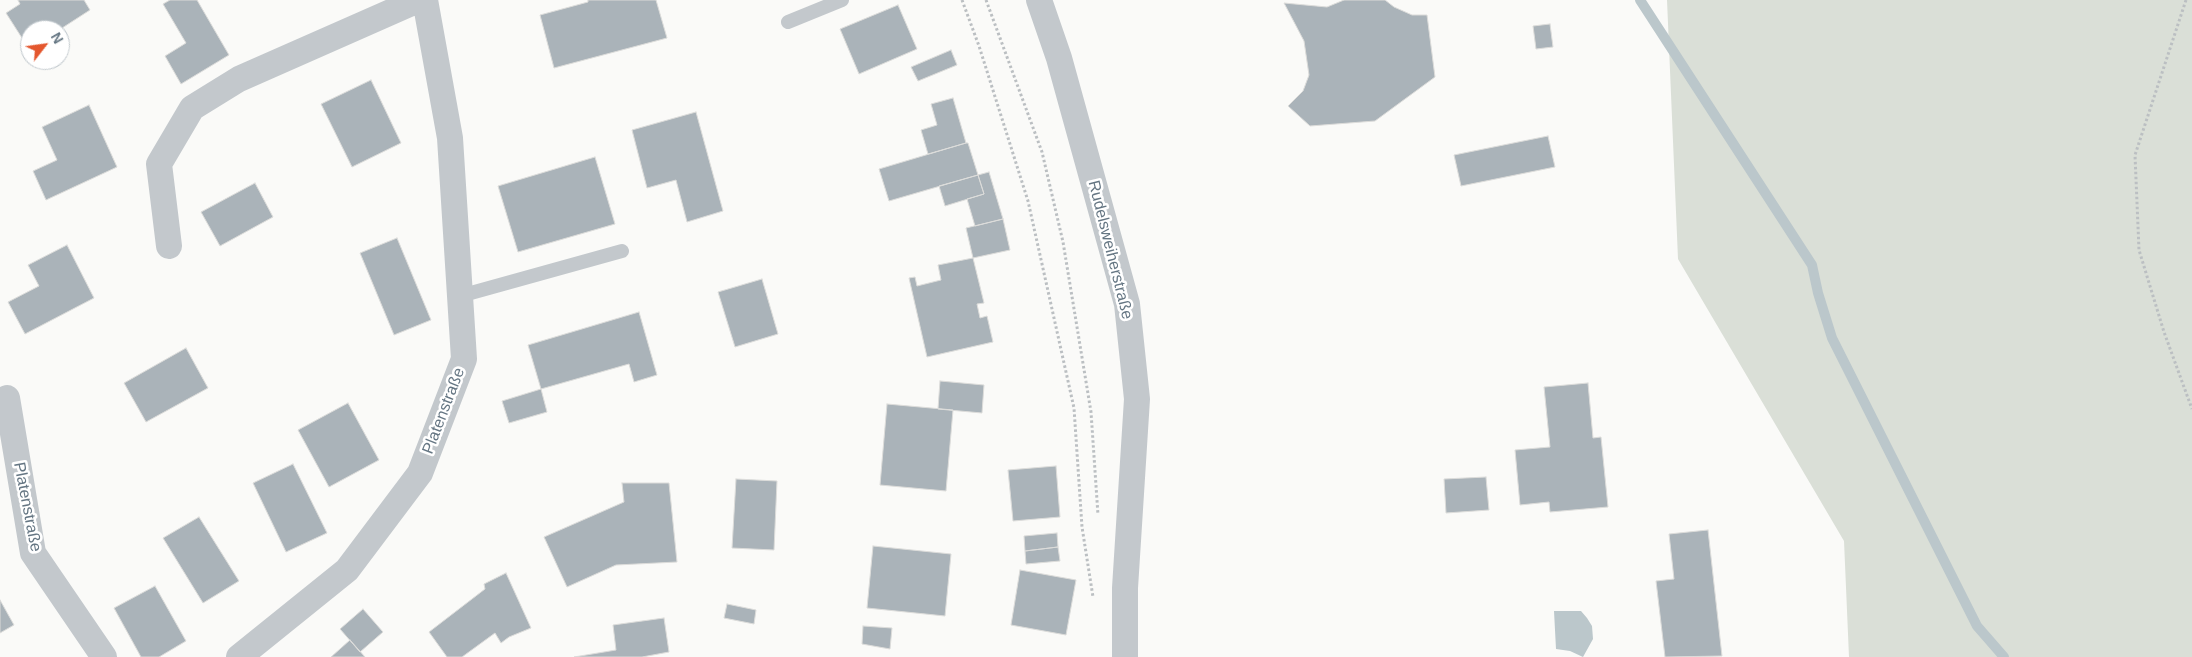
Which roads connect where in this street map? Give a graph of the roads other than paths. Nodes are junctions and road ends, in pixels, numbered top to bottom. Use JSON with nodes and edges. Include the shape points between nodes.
{"nodes":[{"id":1,"x":418,"y":0,"type":"edge"},
{"id":2,"x":425,"y":0,"type":"edge"},
{"id":3,"x":842,"y":0,"type":"edge"},
{"id":4,"x":1039,"y":0,"type":"edge"},
{"id":5,"x":788,"y":22,"type":"dead end"},
{"id":6,"x":168,"y":246,"type":"dead end"},
{"id":7,"x":622,"y":251,"type":"dead end"},
{"id":8,"x":460,"y":296,"type":"junction"},
{"id":9,"x":8,"y":398,"type":"dead end"},
{"id":10,"x":104,"y":657,"type":"edge"},
{"id":11,"x":239,"y":657,"type":"edge"},
{"id":12,"x":1125,"y":657,"type":"edge"}],
"edges":[{"from":1,"to":6,"type":"street","via":[[239,79],[192,108],[159,164]]},
{"from":2,"to":8,"type":"street","name":"Platenstraße","via":[[450,138]]},
{"from":3,"to":5,"type":"lane"},
{"from":4,"to":12,"type":"street","name":"Rudelsweiherstraße","via":[[1059,58],[1127,304],[1137,399],[1125,588]]},
{"from":7,"to":8,"type":"lane"},
{"from":8,"to":11,"type":"street","name":"Platenstraße","via":[[464,359],[420,474],[348,570]]},
{"from":9,"to":10,"type":"street","name":"Platenstraße","via":[[33,554]]}]}
